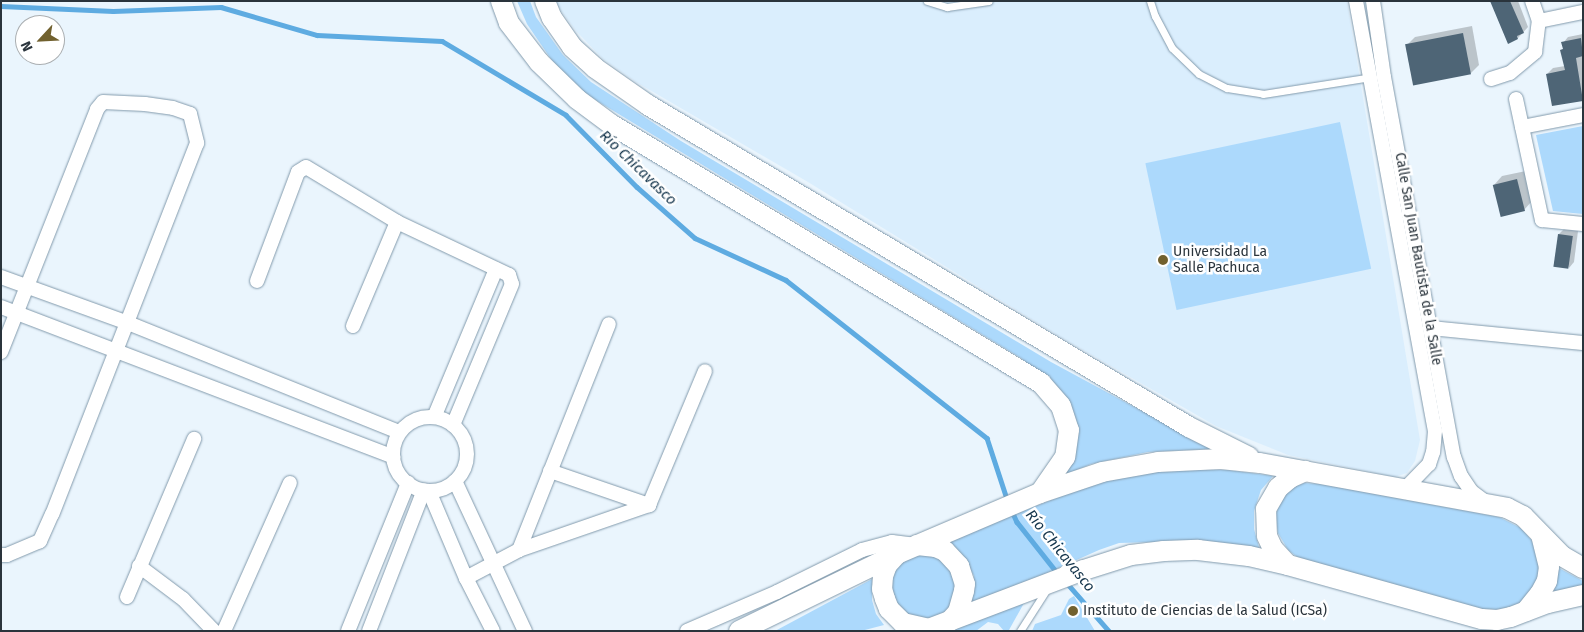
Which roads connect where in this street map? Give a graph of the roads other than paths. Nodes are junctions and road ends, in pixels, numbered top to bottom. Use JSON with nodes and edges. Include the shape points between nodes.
{"nodes":[{"id":1,"x":501,"y":1,"type":"edge"},
{"id":2,"x":545,"y":1,"type":"edge"},
{"id":3,"x":927,"y":1,"type":"edge"},
{"id":4,"x":989,"y":1,"type":"edge"},
{"id":5,"x":1150,"y":1,"type":"edge"},
{"id":6,"x":1356,"y":1,"type":"edge"},
{"id":7,"x":1372,"y":1,"type":"edge"},
{"id":8,"x":1532,"y":1,"type":"edge"},
{"id":9,"x":1583,"y":12,"type":"edge"},
{"id":10,"x":1539,"y":21,"type":"junction"},
{"id":11,"x":1369,"y":76,"type":"junction"},
{"id":12,"x":1384,"y":77,"type":"junction"},
{"id":13,"x":1491,"y":79,"type":"dead end"},
{"id":14,"x":1516,"y":99,"type":"dead end"},
{"id":15,"x":1583,"y":115,"type":"edge"},
{"id":16,"x":1522,"y":126,"type":"junction"},
{"id":17,"x":397,"y":222,"type":"junction"},
{"id":18,"x":1583,"y":224,"type":"edge"},
{"id":19,"x":496,"y":269,"type":"junction"},
{"id":20,"x":1,"y":277,"type":"edge"},
{"id":21,"x":257,"y":281,"type":"dead end"},
{"id":22,"x":27,"y":287,"type":"junction"},
{"id":23,"x":1,"y":307,"type":"edge"},
{"id":24,"x":18,"y":314,"type":"junction"},
{"id":25,"x":128,"y":323,"type":"junction"},
{"id":26,"x":609,"y":324,"type":"dead end"},
{"id":27,"x":353,"y":326,"type":"dead end"},
{"id":28,"x":1430,"y":328,"type":"junction"},
{"id":29,"x":1583,"y":343,"type":"edge"},
{"id":30,"x":1,"y":352,"type":"edge"},
{"id":31,"x":116,"y":352,"type":"junction"},
{"id":32,"x":705,"y":371,"type":"dead end"},
{"id":33,"x":435,"y":416,"type":"junction"},
{"id":34,"x":453,"y":425,"type":"junction"},
{"id":35,"x":400,"y":432,"type":"junction"},
{"id":36,"x":194,"y":439,"type":"dead end"},
{"id":37,"x":393,"y":457,"type":"junction"},
{"id":38,"x":1260,"y":463,"type":"junction"},
{"id":39,"x":550,"y":471,"type":"junction"},
{"id":40,"x":1305,"y":471,"type":"junction"},
{"id":41,"x":455,"y":482,"type":"junction"},
{"id":42,"x":408,"y":483,"type":"junction"},
{"id":43,"x":290,"y":484,"type":"dead end"},
{"id":44,"x":1405,"y":489,"type":"junction"},
{"id":45,"x":427,"y":491,"type":"junction"},
{"id":46,"x":1031,"y":497,"type":"junction"},
{"id":47,"x":1490,"y":505,"type":"junction"},
{"id":48,"x":649,"y":506,"type":"junction"},
{"id":49,"x":1540,"y":531,"type":"junction"},
{"id":50,"x":908,"y":549,"type":"junction"},
{"id":51,"x":520,"y":550,"type":"junction"},
{"id":52,"x":1,"y":555,"type":"edge"},
{"id":53,"x":494,"y":564,"type":"junction"},
{"id":54,"x":1288,"y":565,"type":"junction"},
{"id":55,"x":140,"y":566,"type":"junction"},
{"id":56,"x":1583,"y":568,"type":"edge"},
{"id":57,"x":466,"y":578,"type":"junction"},
{"id":58,"x":1056,"y":581,"type":"junction"},
{"id":59,"x":1583,"y":595,"type":"edge"},
{"id":60,"x":127,"y":596,"type":"dead end"},
{"id":61,"x":1526,"y":611,"type":"junction"},
{"id":62,"x":732,"y":612,"type":"junction"},
{"id":63,"x":352,"y":628,"type":"edge"},
{"id":64,"x":933,"y":628,"type":"edge"},
{"id":65,"x":214,"y":631,"type":"edge"},
{"id":66,"x":224,"y":631,"type":"edge"},
{"id":67,"x":369,"y":631,"type":"edge"},
{"id":68,"x":493,"y":631,"type":"edge"},
{"id":69,"x":525,"y":631,"type":"edge"},
{"id":70,"x":687,"y":631,"type":"edge"},
{"id":71,"x":739,"y":631,"type":"edge"},
{"id":72,"x":1020,"y":631,"type":"edge"}],
"edges":[{"from":1,"to":46,"type":"main road","via":[[509,23],[539,62],[577,100],[612,125],[1040,383],[1061,406],[1069,430],[1065,457]]},
{"from":2,"to":38,"type":"main road","via":[[552,18],[572,47],[595,68],[648,105],[1189,427]]},
{"from":3,"to":4,"type":"lane","via":[[947,7]]},
{"from":5,"to":11,"type":"lane","via":[[1172,48],[1199,74],[1227,88],[1263,94]]},
{"from":6,"to":11,"type":"street","name":"Calle San Juan Bautista de la Salle"},
{"from":7,"to":12,"type":"street","name":"Calle San Juan Bautista de la Salle"},
{"from":8,"to":10,"type":"street"},
{"from":9,"to":10,"type":"street"},
{"from":10,"to":13,"type":"street","via":[[1535,52],[1510,73]]},
{"from":11,"to":12,"type":"lane"},
{"from":11,"to":44,"type":"street","name":"Calle San Juan Bautista de la Salle","via":[[1435,431],[1429,464]]},
{"from":12,"to":28,"type":"street","name":"Calle San Juan Bautista de la Salle"},
{"from":14,"to":16,"type":"street"},
{"from":15,"to":16,"type":"street"},
{"from":16,"to":18,"type":"street","via":[[1542,220]]},
{"from":17,"to":19,"type":"street"},
{"from":17,"to":21,"type":"street","via":[[306,167],[298,172]]},
{"from":17,"to":27,"type":"street"},
{"from":19,"to":33,"type":"street"},
{"from":19,"to":34,"type":"street","via":[[509,275],[512,284]]},
{"from":20,"to":22,"type":"street"},
{"from":22,"to":24,"type":"street"},
{"from":22,"to":25,"type":"street"},
{"from":22,"to":25,"type":"street","via":[[97,109],[104,102],[146,104],[190,114],[197,143]]},
{"from":23,"to":24,"type":"street"},
{"from":24,"to":30,"type":"street"},
{"from":24,"to":31,"type":"street"},
{"from":25,"to":31,"type":"street"},
{"from":25,"to":35,"type":"street"},
{"from":26,"to":39,"type":"street"},
{"from":28,"to":29,"type":"street"},
{"from":28,"to":47,"type":"street","name":"Calle San Juan Bautista de la Salle","via":[[1454,457],[1471,491]]},
{"from":31,"to":37,"type":"street"},
{"from":31,"to":52,"type":"street","via":[[40,541]]},
{"from":32,"to":48,"type":"street"},
{"from":33,"to":34,"type":"street"},
{"from":33,"to":35,"type":"street","via":[[413,421]]},
{"from":34,"to":41,"type":"street","via":[[463,437],[467,452],[464,468]]},
{"from":35,"to":37,"type":"street","via":[[395,440]]},
{"from":36,"to":55,"type":"street"},
{"from":37,"to":42,"type":"street","via":[[396,469]]},
{"from":38,"to":40,"type":"main road"},
{"from":38,"to":46,"type":"main road","via":[[1221,459],[1130,466],[1102,472]]},
{"from":39,"to":48,"type":"street"},
{"from":39,"to":51,"type":"street"},
{"from":40,"to":44,"type":"main road"},
{"from":40,"to":54,"type":"main road","via":[[1278,488],[1266,509],[1267,536],[1273,549]]},
{"from":41,"to":45,"type":"street"},
{"from":41,"to":53,"type":"street"},
{"from":42,"to":45,"type":"street"},
{"from":42,"to":63,"type":"street"},
{"from":43,"to":66,"type":"street"},
{"from":44,"to":47,"type":"main road"},
{"from":45,"to":57,"type":"street"},
{"from":45,"to":67,"type":"street"},
{"from":46,"to":50,"type":"main road"},
{"from":47,"to":49,"type":"main road","via":[[1508,508]]},
{"from":48,"to":51,"type":"street"},
{"from":49,"to":56,"type":"main road","via":[[1562,556]]},
{"from":49,"to":61,"type":"main road","via":[[1548,567],[1547,581]]},
{"from":50,"to":62,"type":"street","via":[[892,542],[862,550]]},
{"from":50,"to":64,"type":"main road","via":[[887,566],[882,589],[885,599],[889,609],[904,623]]},
{"from":50,"to":64,"type":"main road","via":[[936,547],[945,551],[961,571],[965,584],[962,602]]},
{"from":50,"to":71,"type":"main road"},
{"from":51,"to":53,"type":"street"},
{"from":53,"to":57,"type":"street"},
{"from":53,"to":69,"type":"street"},
{"from":54,"to":58,"type":"main road","via":[[1198,550],[1132,555]]},
{"from":54,"to":61,"type":"main road","via":[[1482,619],[1497,620]]},
{"from":55,"to":60,"type":"street"},
{"from":55,"to":65,"type":"street","via":[[183,600]]},
{"from":57,"to":68,"type":"street"},
{"from":58,"to":64,"type":"main road"},
{"from":58,"to":72,"type":"lane"},
{"from":59,"to":61,"type":"main road","via":[[1548,602]]},
{"from":62,"to":70,"type":"street"},
{"from":62,"to":71,"type":"street"}]}
